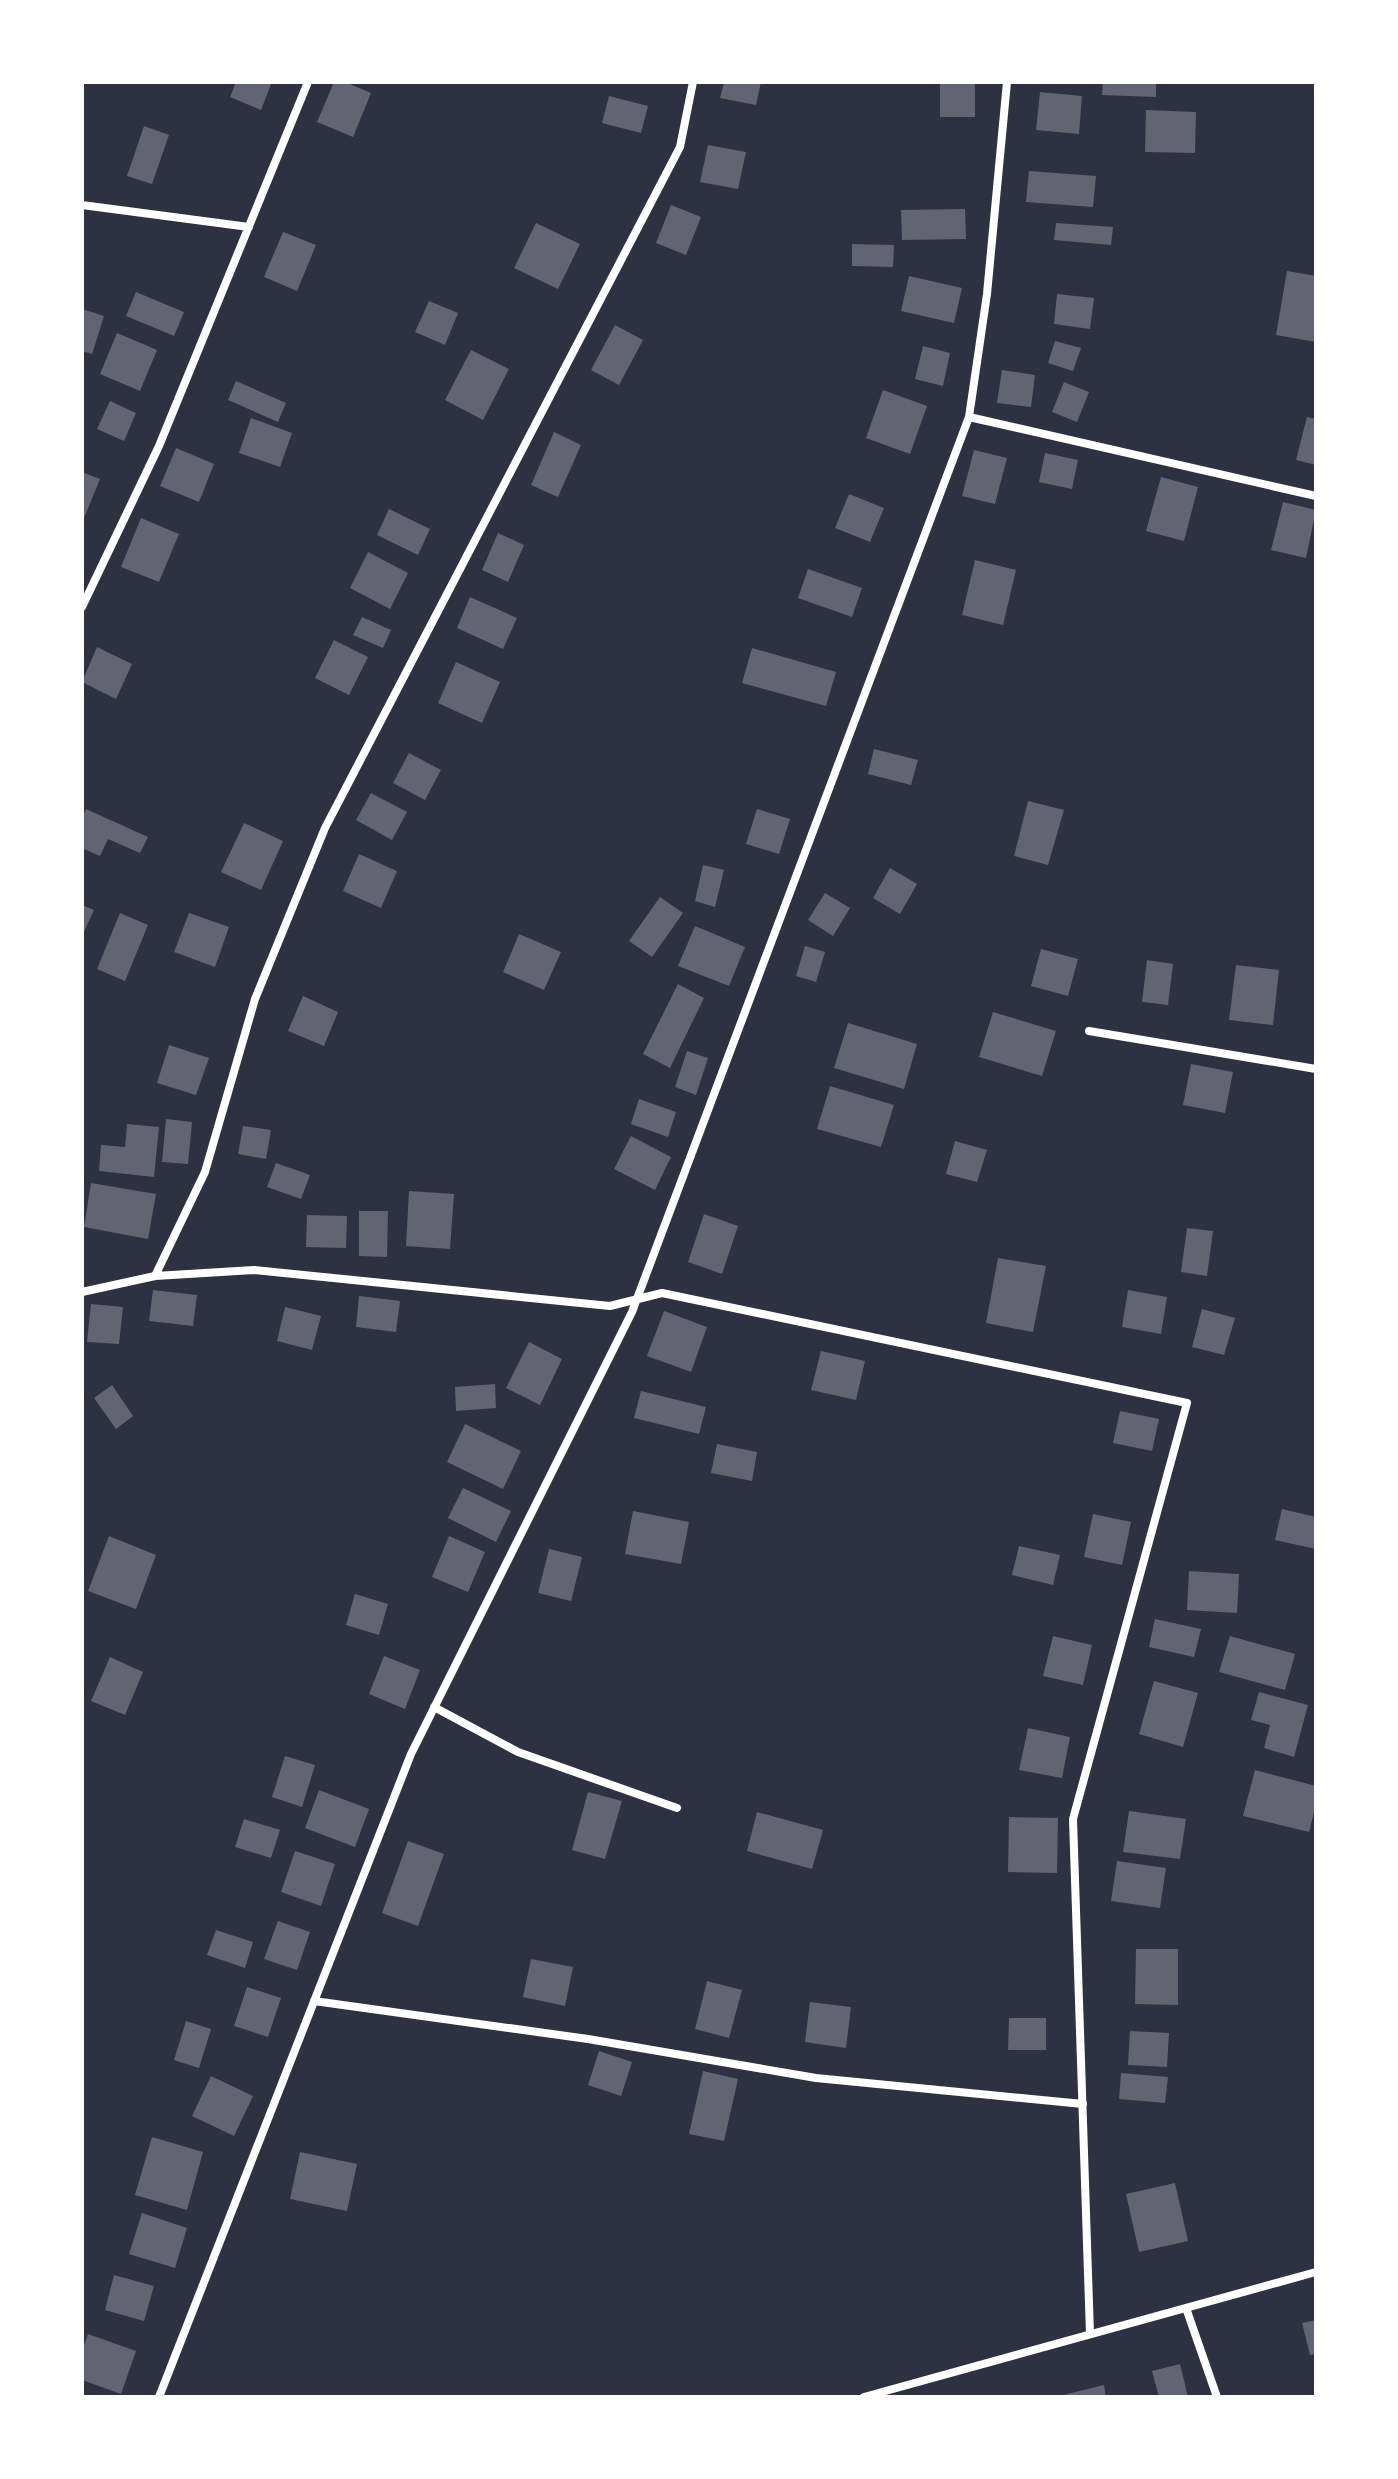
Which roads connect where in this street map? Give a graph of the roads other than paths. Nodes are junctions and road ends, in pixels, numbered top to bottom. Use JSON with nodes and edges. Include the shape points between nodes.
{"nodes":[{"id":1,"x":308,"y":82,"type":"edge"},
{"id":2,"x":693,"y":82,"type":"edge"},
{"id":3,"x":1007,"y":82,"type":"edge"},
{"id":4,"x":82,"y":205,"type":"edge"},
{"id":5,"x":249,"y":227,"type":"junction"},
{"id":6,"x":969,"y":417,"type":"junction"},
{"id":7,"x":1316,"y":496,"type":"edge"},
{"id":8,"x":82,"y":607,"type":"edge"},
{"id":9,"x":1089,"y":1031,"type":"dead end"},
{"id":10,"x":1316,"y":1069,"type":"edge"},
{"id":11,"x":155,"y":1276,"type":"junction"},
{"id":12,"x":82,"y":1292,"type":"edge"},
{"id":13,"x":636,"y":1299,"type":"junction"},
{"id":14,"x":434,"y":1707,"type":"junction"},
{"id":15,"x":677,"y":1808,"type":"dead end"},
{"id":16,"x":314,"y":2001,"type":"junction"},
{"id":17,"x":1083,"y":2104,"type":"junction"},
{"id":18,"x":1316,"y":2272,"type":"edge"},
{"id":19,"x":1186,"y":2308,"type":"junction"},
{"id":20,"x":1090,"y":2334,"type":"junction"},
{"id":21,"x":159,"y":2397,"type":"edge"},
{"id":22,"x":864,"y":2397,"type":"edge"},
{"id":23,"x":1217,"y":2397,"type":"edge"}],
"edges":[{"from":1,"to":5,"type":"street"},
{"from":2,"to":11,"type":"street","via":[[680,147],[325,828],[255,999],[205,1172]]},
{"from":3,"to":6,"type":"street","via":[[987,294]]},
{"from":4,"to":5,"type":"street"},
{"from":5,"to":8,"type":"street","via":[[159,446]]},
{"from":6,"to":7,"type":"street"},
{"from":6,"to":13,"type":"street"},
{"from":9,"to":10,"type":"street"},
{"from":11,"to":12,"type":"street"},
{"from":11,"to":13,"type":"street","via":[[254,1270],[610,1306]]},
{"from":13,"to":14,"type":"street"},
{"from":13,"to":17,"type":"street","via":[[662,1293],[1187,1403],[1073,1819]]},
{"from":14,"to":15,"type":"street","via":[[518,1752]]},
{"from":14,"to":16,"type":"street"},
{"from":16,"to":17,"type":"street","via":[[816,2078]]},
{"from":16,"to":21,"type":"street"},
{"from":17,"to":20,"type":"street"},
{"from":18,"to":19,"type":"street"},
{"from":19,"to":20,"type":"street"},
{"from":19,"to":23,"type":"street"},
{"from":20,"to":22,"type":"street"}]}
